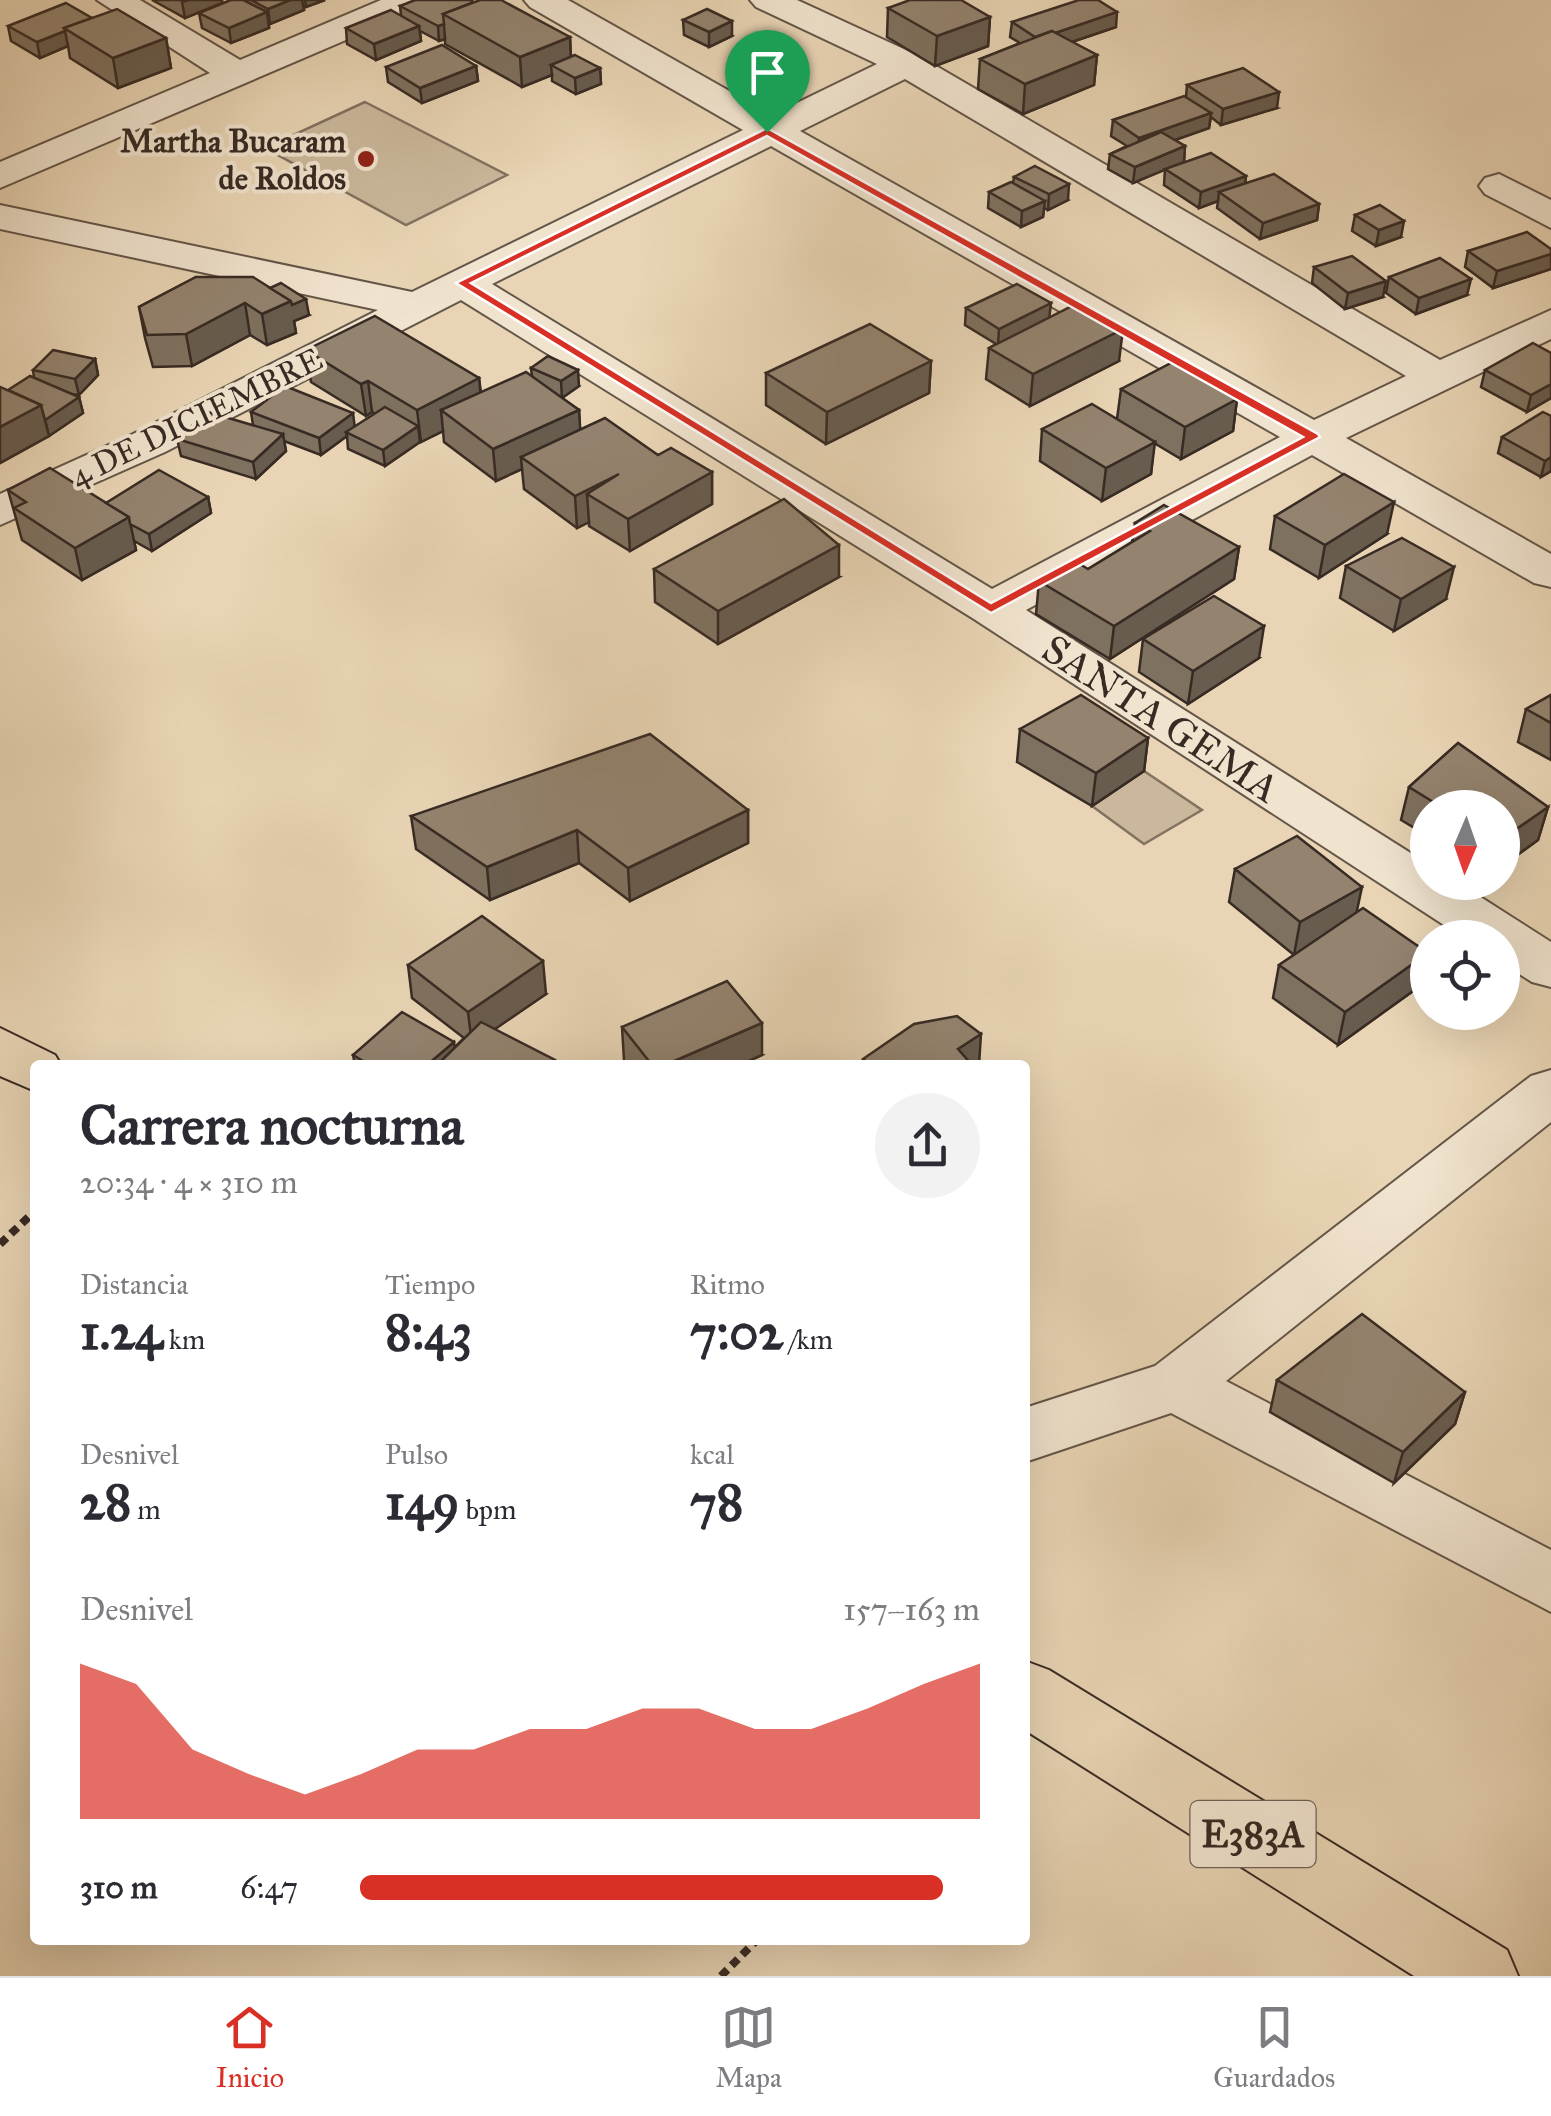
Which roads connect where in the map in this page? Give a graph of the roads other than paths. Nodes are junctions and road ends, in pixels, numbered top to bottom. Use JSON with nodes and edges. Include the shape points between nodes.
{"nodes":[{"id":1,"x":115,"y":0,"type":"edge"},
{"id":2,"x":411,"y":0,"type":"edge"},
{"id":3,"x":542,"y":0,"type":"edge"},
{"id":4,"x":768,"y":0,"type":"edge"},
{"id":5,"x":906,"y":64,"type":"junction"},
{"id":6,"x":236,"y":73,"type":"junction"},
{"id":7,"x":767,"y":132,"type":"junction"},
{"id":8,"x":0,"y":176,"type":"edge"},
{"id":9,"x":1499,"y":186,"type":"dead end"},
{"id":10,"x":1551,"y":216,"type":"edge"},
{"id":11,"x":0,"y":217,"type":"edge"},
{"id":12,"x":462,"y":283,"type":"junction"},
{"id":13,"x":419,"y":306,"type":"junction"},
{"id":14,"x":1551,"y":323,"type":"edge"},
{"id":15,"x":1438,"y":377,"type":"junction"},
{"id":16,"x":1313,"y":437,"type":"junction"},
{"id":17,"x":0,"y":511,"type":"edge"},
{"id":18,"x":1551,"y":573,"type":"edge"},
{"id":19,"x":991,"y":609,"type":"junction"},
{"id":20,"x":1543,"y":952,"type":"edge"},
{"id":21,"x":0,"y":1050,"type":"edge"},
{"id":22,"x":30,"y":1067,"type":"edge"},
{"id":23,"x":1551,"y":1091,"type":"edge"},
{"id":24,"x":1176,"y":1385,"type":"junction"},
{"id":25,"x":1030,"y":1433,"type":"edge"},
{"id":26,"x":1551,"y":1583,"type":"edge"},
{"id":27,"x":1030,"y":1695,"type":"edge"},
{"id":28,"x":1481,"y":1976,"type":"edge"}],
"edges":[{"from":1,"to":6,"type":"street"},
{"from":2,"to":6,"type":"street"},
{"from":3,"to":7,"type":"street"},
{"from":4,"to":5,"type":"street"},
{"from":5,"to":7,"type":"street","name":"4 DE DICIEMBRE"},
{"from":5,"to":15,"type":"street"},
{"from":6,"to":8,"type":"street"},
{"from":7,"to":12,"type":"street","name":"4 DE DICIEMBRE"},
{"from":7,"to":16,"type":"street"},
{"from":9,"to":10,"type":"street"},
{"from":11,"to":13,"type":"street"},
{"from":12,"to":13,"type":"street","name":"4 DE DICIEMBRE"},
{"from":12,"to":19,"type":"street","name":"SANTA GEMA"},
{"from":13,"to":17,"type":"street","name":"4 DE DICIEMBRE"},
{"from":14,"to":15,"type":"street"},
{"from":15,"to":16,"type":"street"},
{"from":16,"to":18,"type":"street"},
{"from":16,"to":19,"type":"street"},
{"from":19,"to":20,"type":"street","name":"SANTA GEMA"},
{"from":21,"to":22,"type":"main road"},
{"from":23,"to":24,"type":"street"},
{"from":24,"to":25,"type":"street"},
{"from":24,"to":26,"type":"street"},
{"from":27,"to":28,"type":"main road","number":"E383A"}]}
